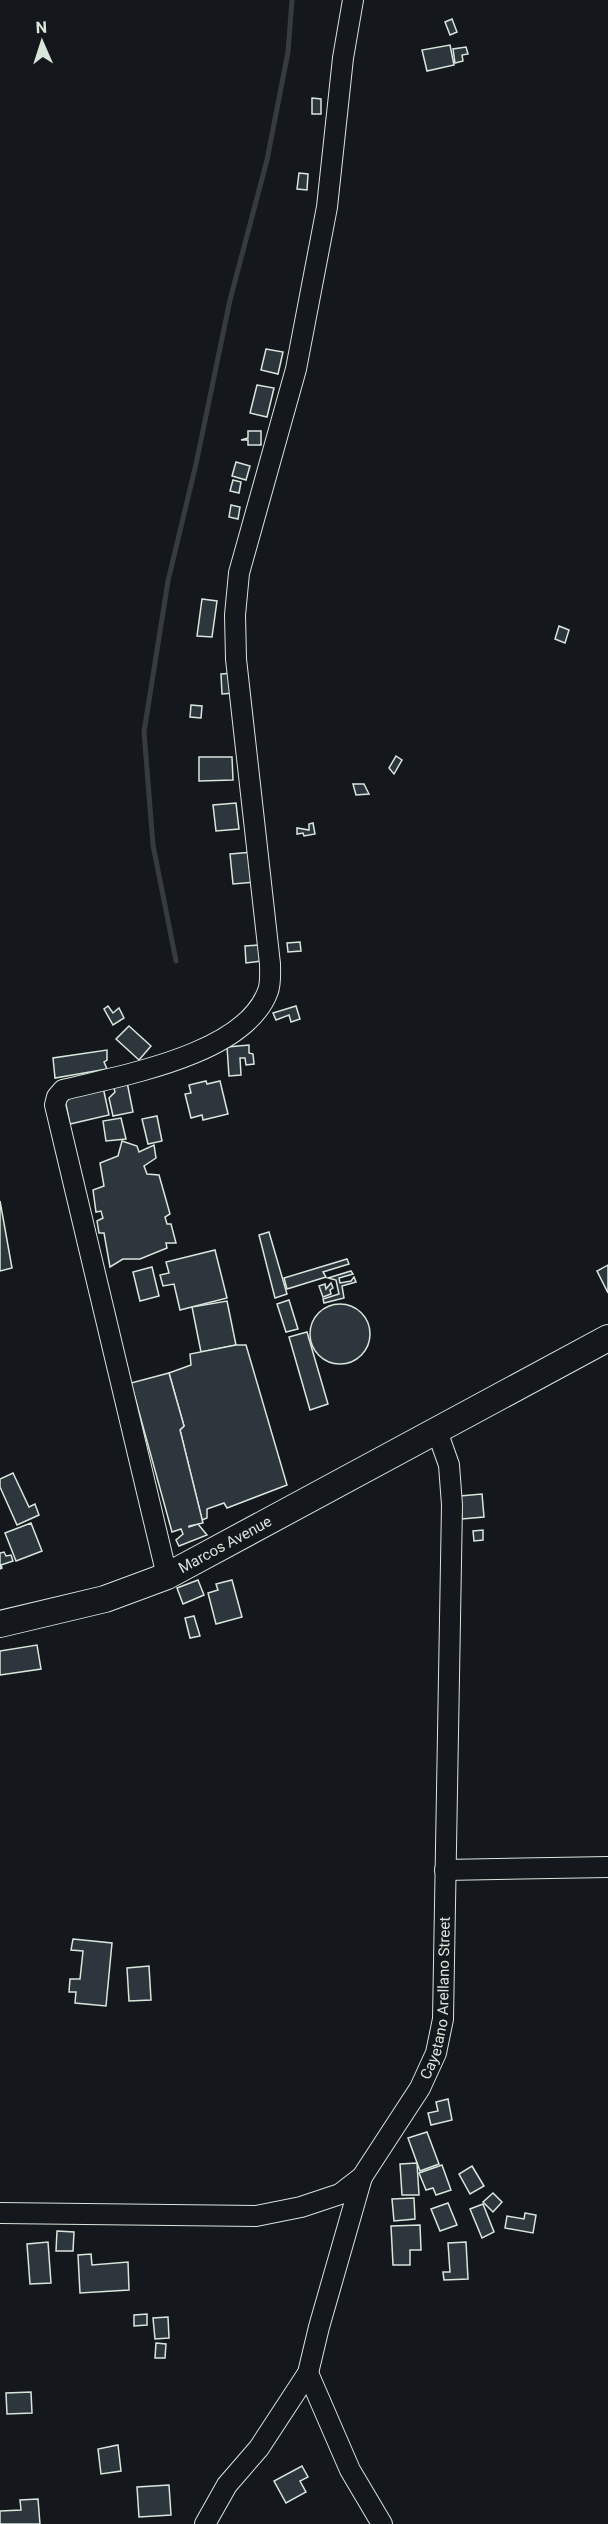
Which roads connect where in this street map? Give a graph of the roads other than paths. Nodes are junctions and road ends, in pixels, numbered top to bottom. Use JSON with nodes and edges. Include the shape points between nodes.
{"nodes":[{"id":1,"x":353,"y":0,"type":"edge"},
{"id":2,"x":608,"y":1338,"type":"edge"},
{"id":3,"x":437,"y":1431,"type":"junction"},
{"id":4,"x":167,"y":1576,"type":"junction"},
{"id":5,"x":0,"y":1624,"type":"edge"},
{"id":6,"x":608,"y":1867,"type":"edge"},
{"id":7,"x":446,"y":1870,"type":"junction"},
{"id":8,"x":362,"y":2177,"type":"junction"},
{"id":9,"x":0,"y":2213,"type":"edge"},
{"id":10,"x":308,"y":2373,"type":"junction"},
{"id":11,"x":205,"y":2524,"type":"edge"},
{"id":12,"x":382,"y":2524,"type":"edge"}],
"edges":[{"from":1,"to":4,"type":"street","via":[[327,207],[301,346],[239,573],[235,615],[236,659],[270,964],[269,989],[260,1009],[204,1051],[63,1090],[55,1105]]},
{"from":2,"to":3,"type":"main road","name":"Marcos Avenue"},
{"from":3,"to":4,"type":"main road","name":"Marcos Avenue"},
{"from":3,"to":7,"type":"street","name":"Cayetano Arellano Street","via":[[448,1465],[452,1505]]},
{"from":4,"to":5,"type":"main road","name":"Marcos Avenue","via":[[105,1599]]},
{"from":6,"to":7,"type":"street"},
{"from":7,"to":8,"type":"street","name":"Cayetano Arellano Street","via":[[443,2019],[436,2053],[420,2088]]},
{"from":8,"to":9,"type":"street","name":"Cayetano Arellano Street","via":[[340,2194],[256,2216]]},
{"from":8,"to":10,"type":"street"},
{"from":10,"to":11,"type":"street","via":[[260,2448],[227,2485]]},
{"from":10,"to":12,"type":"street","via":[[350,2470]]}]}
